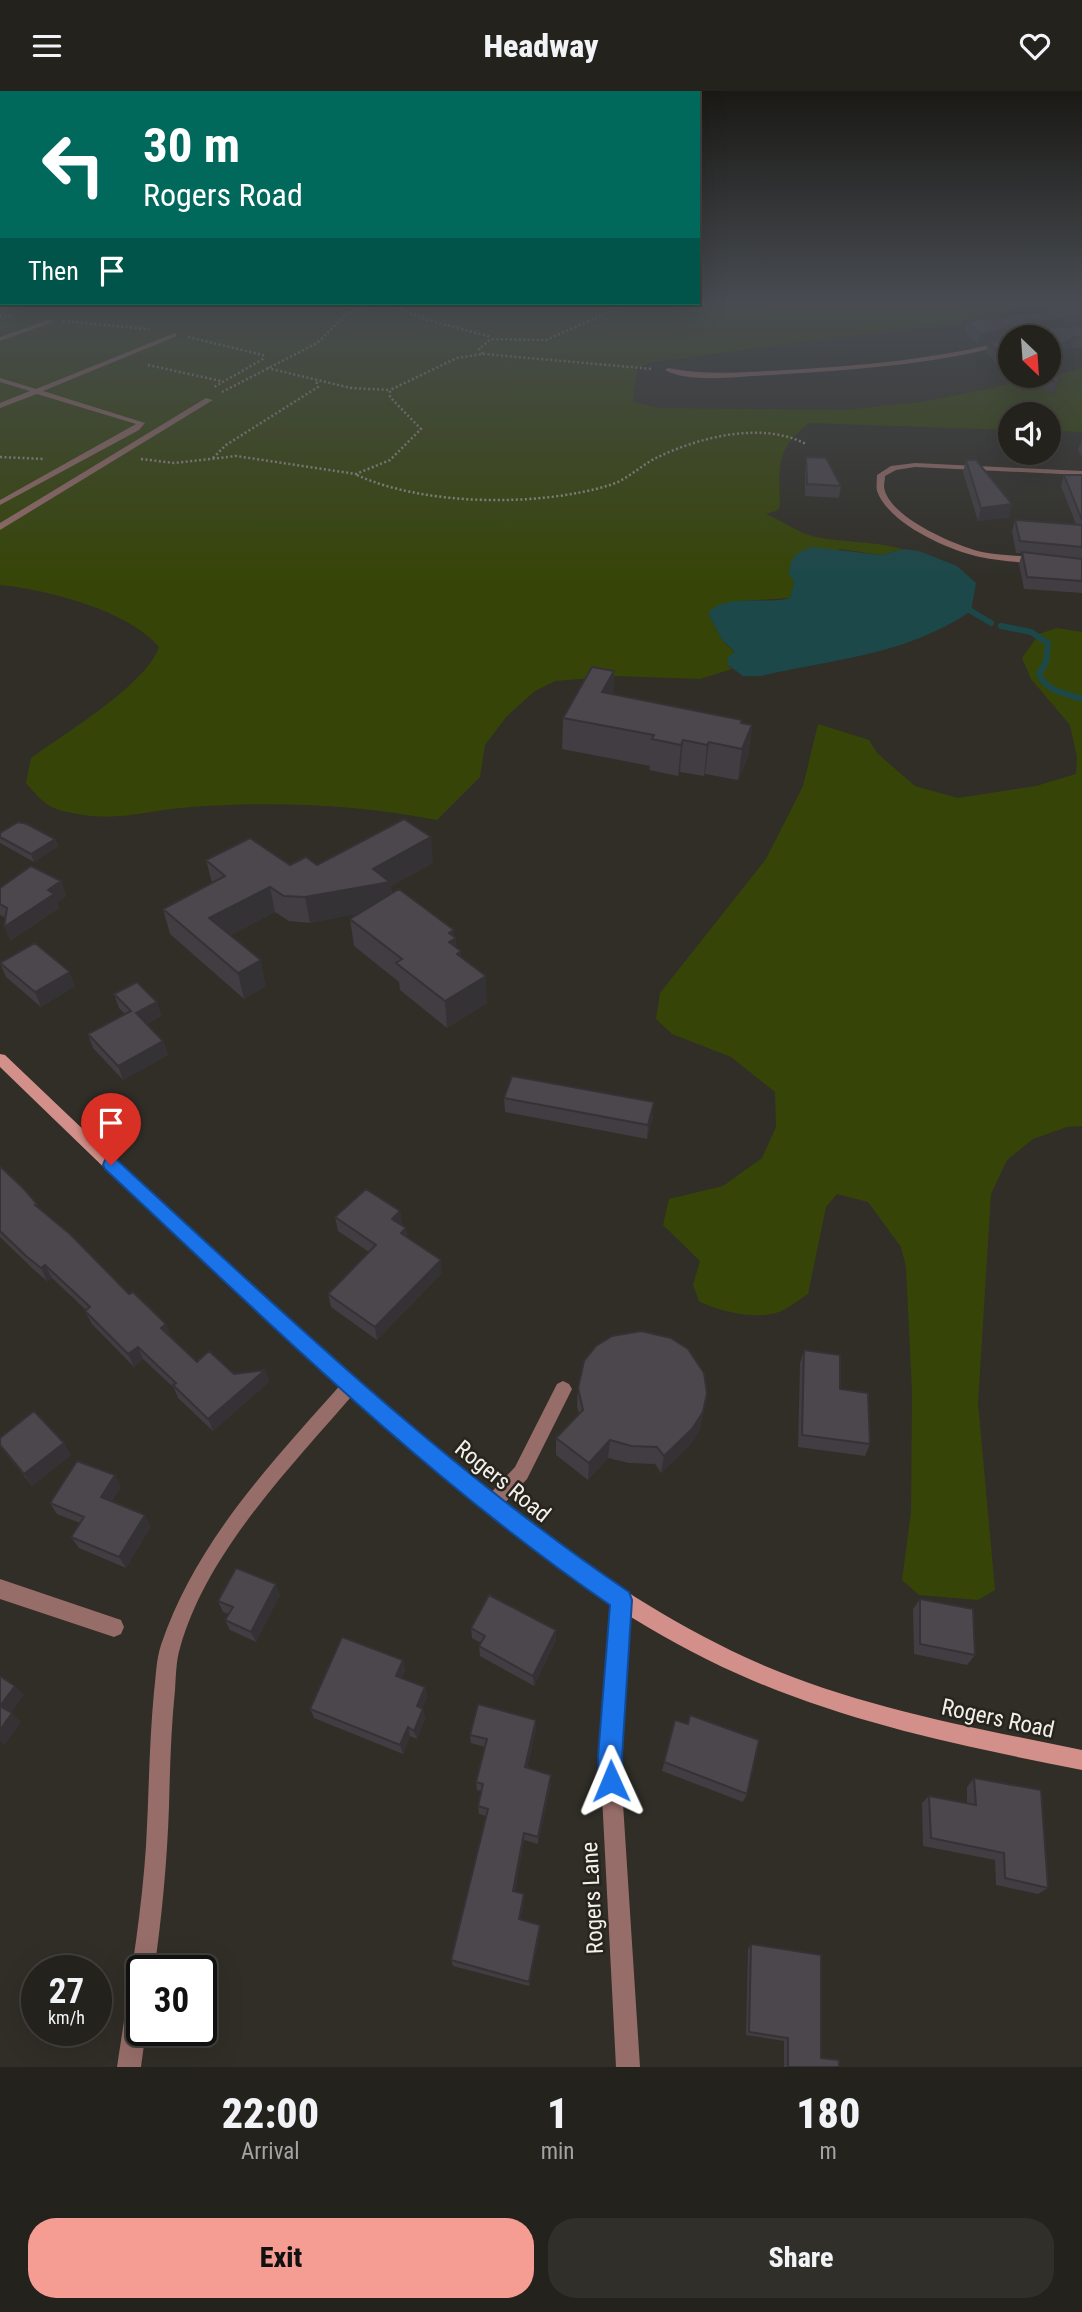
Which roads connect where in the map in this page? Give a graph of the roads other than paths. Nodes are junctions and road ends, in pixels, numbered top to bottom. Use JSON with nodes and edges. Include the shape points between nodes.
{"nodes":[{"id":1,"x":23,"y":396,"type":"edge"},
{"id":2,"x":53,"y":396,"type":"edge"},
{"id":3,"x":209,"y":400,"type":"road end"},
{"id":4,"x":0,"y":406,"type":"edge"},
{"id":5,"x":1082,"y":473,"type":"edge"},
{"id":6,"x":0,"y":503,"type":"edge"},
{"id":7,"x":0,"y":527,"type":"edge"},
{"id":8,"x":1056,"y":563,"type":"edge"},
{"id":9,"x":0,"y":1059,"type":"edge"},
{"id":10,"x":350,"y":1386,"type":"junction"},
{"id":11,"x":564,"y":1389,"type":"dead end"},
{"id":12,"x":492,"y":1504,"type":"junction"},
{"id":13,"x":0,"y":1590,"type":"edge"},
{"id":14,"x":621,"y":1600,"type":"junction"},
{"id":15,"x":114,"y":1627,"type":"dead end"},
{"id":16,"x":1082,"y":1760,"type":"edge"},
{"id":17,"x":145,"y":1955,"type":"edge"},
{"id":18,"x":132,"y":2046,"type":"edge"},
{"id":19,"x":129,"y":2067,"type":"edge"},
{"id":20,"x":628,"y":2067,"type":"edge"}],
"edges":[{"from":1,"to":4,"type":"street"},
{"from":2,"to":6,"type":"street","via":[[141,423]]},
{"from":3,"to":7,"type":"street"},
{"from":5,"to":8,"type":"street","via":[[926,465],[894,468],[881,475],[881,489],[893,508],[925,532],[981,554]]},
{"from":9,"to":10,"type":"main road","name":"Rogers Road"},
{"from":10,"to":12,"type":"main road","name":"Rogers Road"},
{"from":10,"to":17,"type":"street","via":[[271,1479],[209,1563],[179,1620],[169,1651],[159,1735],[155,1870]]},
{"from":11,"to":12,"type":"street","via":[[521,1473]]},
{"from":12,"to":14,"type":"main road","name":"Rogers Road","via":[[560,1559]]},
{"from":13,"to":15,"type":"street"},
{"from":14,"to":16,"type":"main road","name":"Rogers Road","via":[[746,1667],[837,1701],[958,1736]]},
{"from":14,"to":20,"type":"street","name":"Rogers Lane","via":[[610,1757]]},
{"from":18,"to":19,"type":"street"}]}
